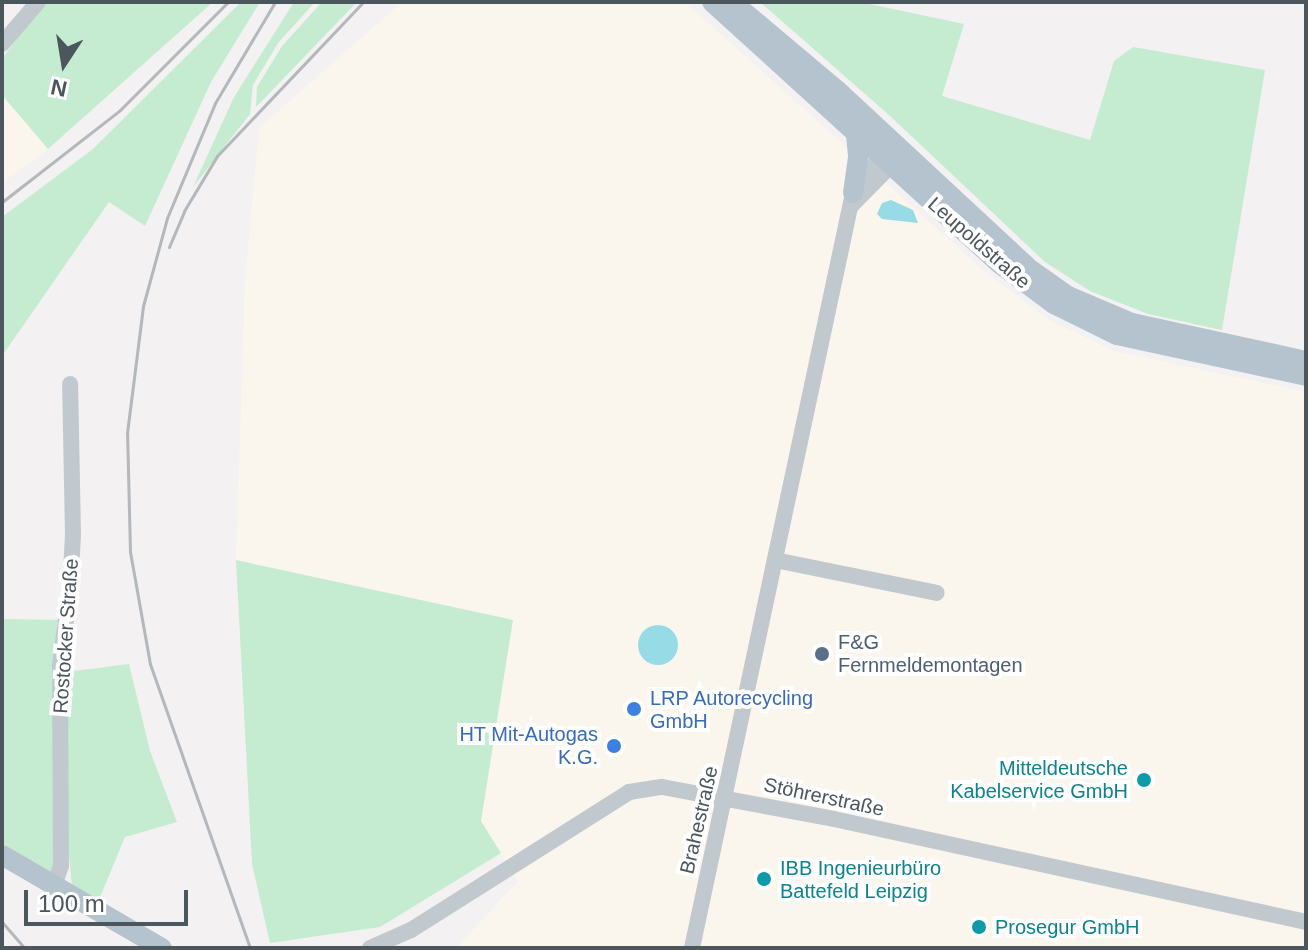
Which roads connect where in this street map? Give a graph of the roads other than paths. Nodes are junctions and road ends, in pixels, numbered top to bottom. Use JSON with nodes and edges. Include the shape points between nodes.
{"nodes":[{"id":1,"x":38,"y":2,"type":"edge"},
{"id":2,"x":712,"y":2,"type":"edge"},
{"id":3,"x":732,"y":2,"type":"edge"},
{"id":4,"x":2,"y":44,"type":"edge"},
{"id":5,"x":856,"y":134,"type":"junction"},
{"id":6,"x":892,"y":154,"type":"junction"},
{"id":7,"x":853,"y":199,"type":"junction"},
{"id":8,"x":1306,"y":361,"type":"edge"},
{"id":9,"x":1306,"y":376,"type":"edge"},
{"id":10,"x":70,"y":384,"type":"dead end"},
{"id":11,"x":775,"y":560,"type":"junction"},
{"id":12,"x":937,"y":593,"type":"dead end"},
{"id":13,"x":726,"y":797,"type":"junction"},
{"id":14,"x":2,"y":855,"type":"edge"},
{"id":15,"x":54,"y":886,"type":"junction"},
{"id":16,"x":1306,"y":922,"type":"edge"},
{"id":17,"x":162,"y":948,"type":"edge"},
{"id":18,"x":370,"y":948,"type":"edge"},
{"id":19,"x":692,"y":948,"type":"edge"}],
"edges":[{"from":1,"to":4,"type":"street"},
{"from":2,"to":5,"type":"main road","name":"Leupoldstraße"},
{"from":3,"to":6,"type":"main road","name":"Leupoldstraße","via":[[837,90]]},
{"from":5,"to":6,"type":"main road","name":"Leupoldstraße"},
{"from":5,"to":7,"type":"main road"},
{"from":6,"to":7,"type":"street","name":"Brahestraße"},
{"from":6,"to":8,"type":"main road","name":"Leupoldstraße","via":[[1031,270],[1087,306],[1158,330]]},
{"from":6,"to":9,"type":"main road","name":"Leupoldstraße","via":[[1025,285],[1085,322],[1152,344]]},
{"from":7,"to":11,"type":"street","name":"Brahestraße"},
{"from":10,"to":15,"type":"street","name":"Rostocker Straße","via":[[73,535],[60,665],[61,866]]},
{"from":11,"to":12,"type":"street"},
{"from":11,"to":13,"type":"street","name":"Brahestraße"},
{"from":13,"to":16,"type":"street","name":"Stöhrerstraße"},
{"from":13,"to":18,"type":"street","name":"Stöhrerstraße","via":[[662,787],[629,792],[411,930]]},
{"from":13,"to":19,"type":"street","name":"Brahestraße"},
{"from":14,"to":15,"type":"main road"},
{"from":15,"to":17,"type":"main road"}]}
